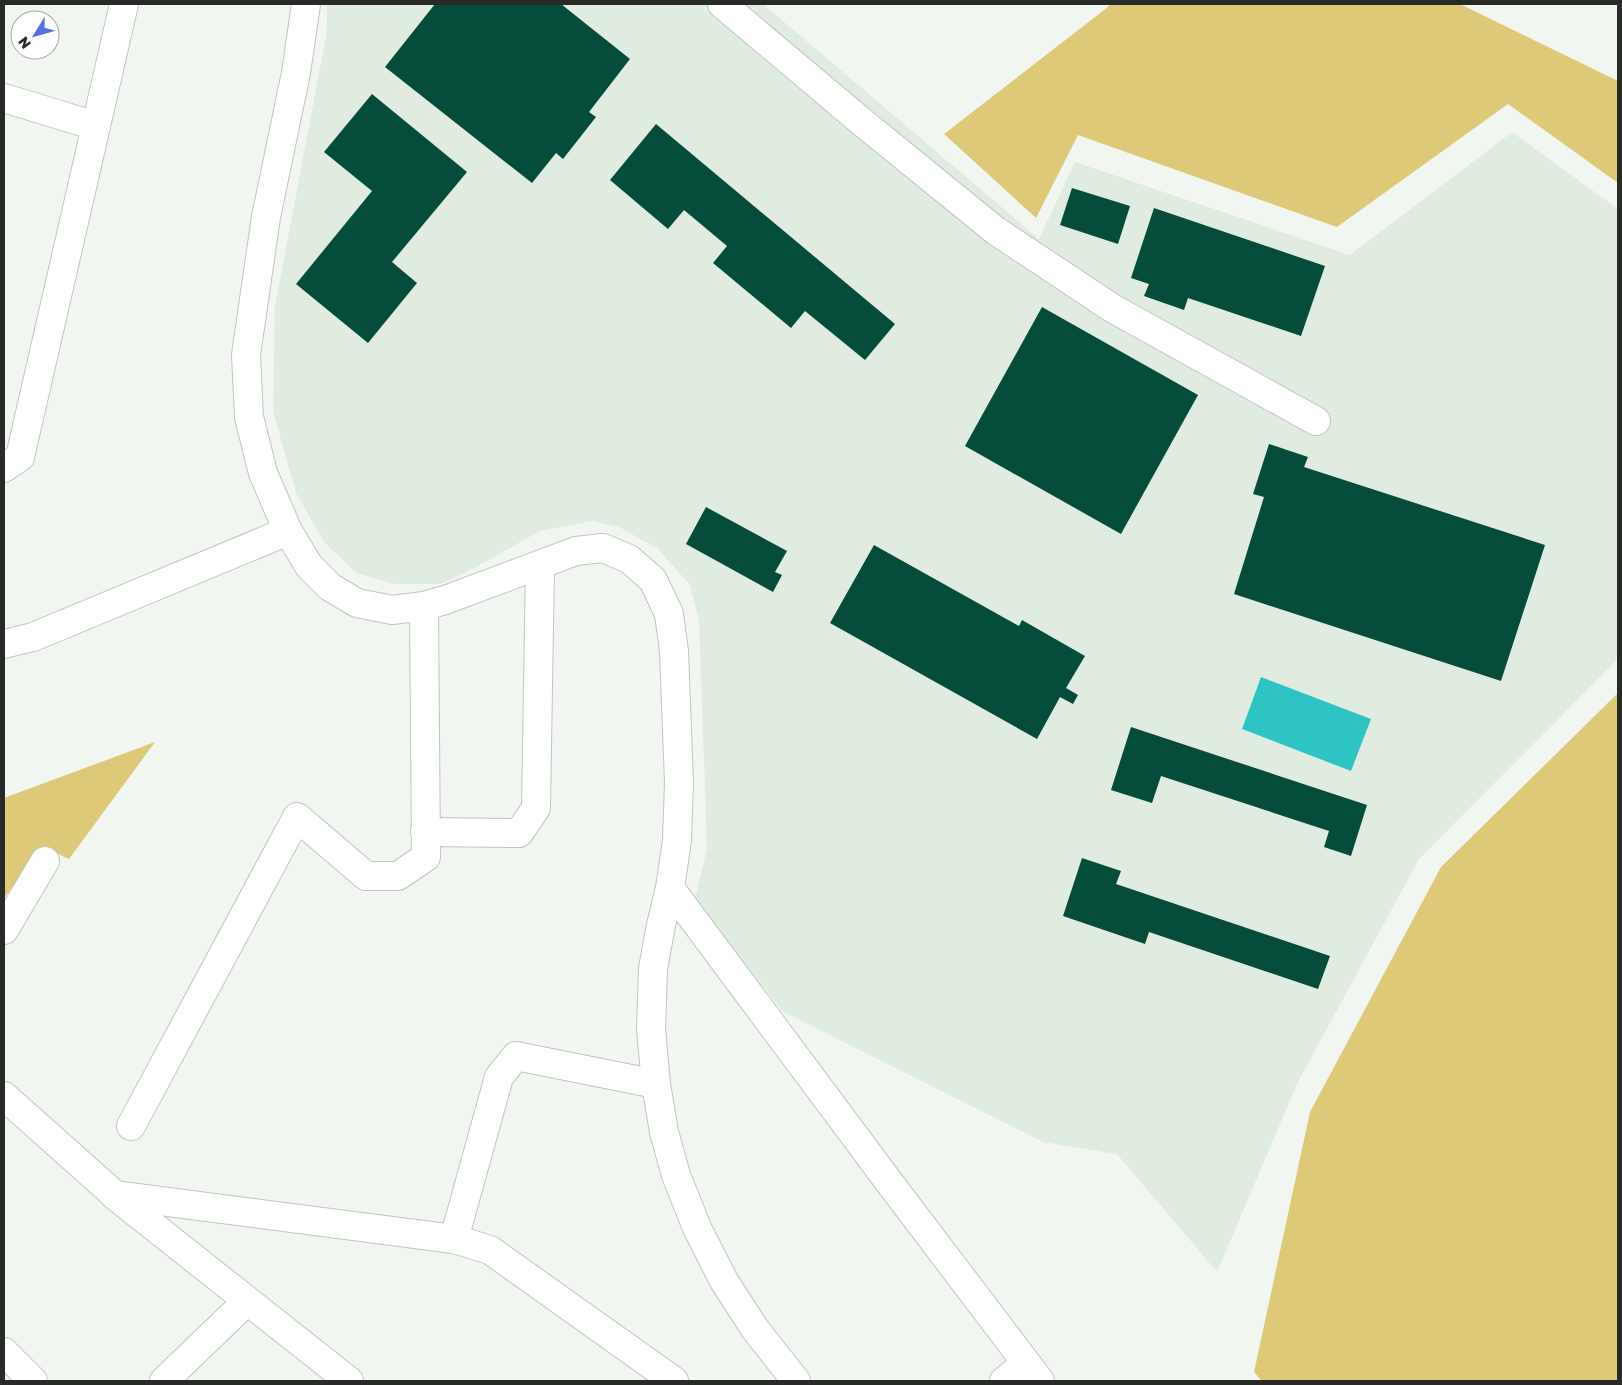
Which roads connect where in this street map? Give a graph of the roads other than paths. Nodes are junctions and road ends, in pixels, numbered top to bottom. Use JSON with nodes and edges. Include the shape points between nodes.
{"nodes":[{"id":1,"x":124,"y":4,"type":"edge"},
{"id":2,"x":306,"y":4,"type":"edge"},
{"id":3,"x":722,"y":4,"type":"edge"},
{"id":4,"x":4,"y":98,"type":"edge"},
{"id":5,"x":96,"y":126,"type":"junction"},
{"id":6,"x":1316,"y":420,"type":"dead end"},
{"id":7,"x":4,"y":468,"type":"edge"},
{"id":8,"x":288,"y":531,"type":"junction"},
{"id":9,"x":540,"y":564,"type":"junction"},
{"id":10,"x":424,"y":606,"type":"junction"},
{"id":11,"x":4,"y":644,"type":"edge"},
{"id":12,"x":425,"y":832,"type":"junction"},
{"id":13,"x":45,"y":861,"type":"dead end"},
{"id":14,"x":670,"y":888,"type":"junction"},
{"id":15,"x":4,"y":930,"type":"edge"},
{"id":16,"x":656,"y":1084,"type":"junction"},
{"id":17,"x":4,"y":1096,"type":"edge"},
{"id":18,"x":131,"y":1126,"type":"dead end"},
{"id":19,"x":114,"y":1194,"type":"junction"},
{"id":20,"x":454,"y":1239,"type":"junction"},
{"id":21,"x":247,"y":1301,"type":"junction"},
{"id":22,"x":4,"y":1352,"type":"edge"},
{"id":23,"x":1033,"y":1372,"type":"edge"},
{"id":24,"x":34,"y":1381,"type":"edge"},
{"id":25,"x":164,"y":1381,"type":"edge"},
{"id":26,"x":349,"y":1381,"type":"edge"},
{"id":27,"x":674,"y":1381,"type":"edge"},
{"id":28,"x":796,"y":1381,"type":"edge"},
{"id":29,"x":1004,"y":1381,"type":"edge"}],
"edges":[{"from":1,"to":5,"type":"street"},
{"from":2,"to":8,"type":"street","via":[[296,73],[266,217],[246,355],[249,417],[263,473]]},
{"from":3,"to":6,"type":"street","via":[[996,231],[1112,308]]},
{"from":4,"to":5,"type":"street"},
{"from":5,"to":7,"type":"street","via":[[20,457]]},
{"from":8,"to":10,"type":"street","via":[[309,566],[330,587],[357,603],[392,610]]},
{"from":8,"to":11,"type":"street","via":[[32,637]]},
{"from":9,"to":10,"type":"street"},
{"from":9,"to":12,"type":"street","via":[[536,808],[519,833]]},
{"from":9,"to":14,"type":"street","via":[[576,551],[603,548],[629,559],[653,580],[669,614],[674,651],[679,783],[677,840]]},
{"from":10,"to":12,"type":"street"},
{"from":12,"to":18,"type":"street","via":[[426,857],[398,876],[366,876],[297,817]]},
{"from":13,"to":15,"type":"street"},
{"from":14,"to":16,"type":"street","via":[[654,969],[651,1029]]},
{"from":14,"to":23,"type":"street"},
{"from":16,"to":20,"type":"street","via":[[516,1056],[499,1078]]},
{"from":16,"to":28,"type":"street","via":[[676,1175],[697,1228],[724,1281],[755,1329]]},
{"from":17,"to":19,"type":"street"},
{"from":19,"to":20,"type":"street"},
{"from":19,"to":21,"type":"street"},
{"from":20,"to":27,"type":"street","via":[[490,1250]]},
{"from":21,"to":25,"type":"street"},
{"from":21,"to":26,"type":"street"},
{"from":22,"to":24,"type":"street"},
{"from":23,"to":29,"type":"street"}]}
